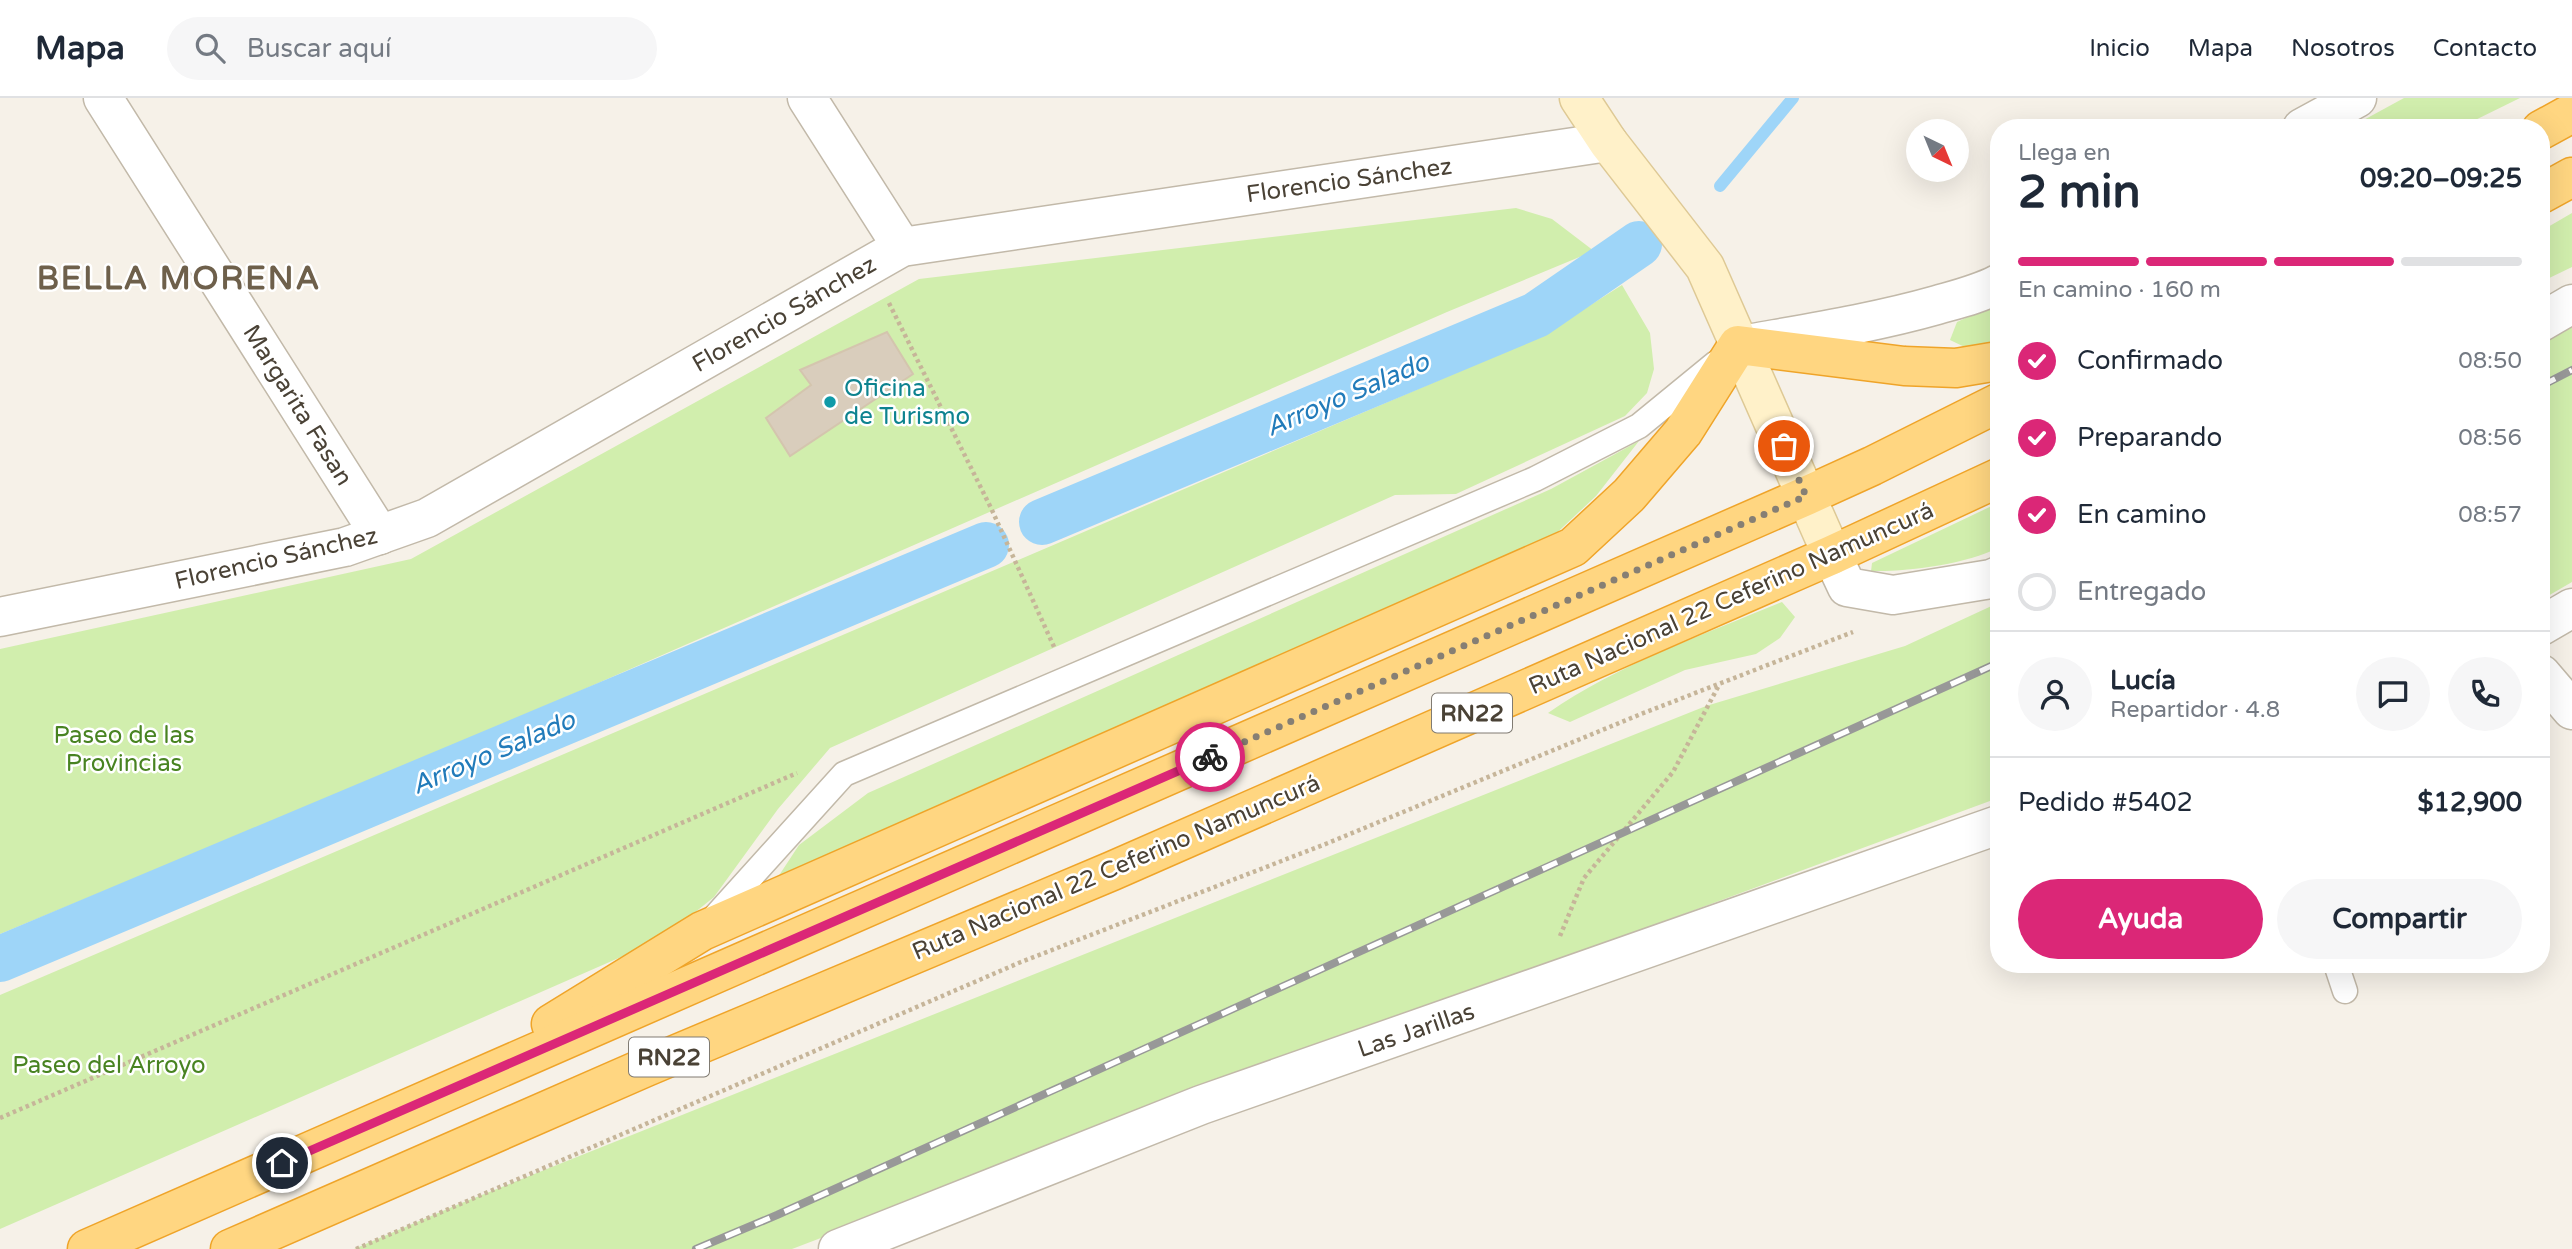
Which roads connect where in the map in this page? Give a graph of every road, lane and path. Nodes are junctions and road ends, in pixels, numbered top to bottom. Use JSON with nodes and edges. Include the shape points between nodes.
{"nodes":[{"id":1,"x":103,"y":98,"type":"edge"},
{"id":2,"x":807,"y":98,"type":"edge"},
{"id":3,"x":1579,"y":98,"type":"edge"},
{"id":4,"x":2357,"y":98,"type":"edge"},
{"id":5,"x":2572,"y":113,"type":"edge"},
{"id":6,"x":2318,"y":119,"type":"edge"},
{"id":7,"x":2550,"y":125,"type":"edge"},
{"id":8,"x":1608,"y":142,"type":"junction"},
{"id":9,"x":2572,"y":177,"type":"edge"},
{"id":10,"x":2550,"y":189,"type":"edge"},
{"id":11,"x":886,"y":256,"type":"junction"},
{"id":12,"x":1990,"y":288,"type":"edge"},
{"id":13,"x":2572,"y":304,"type":"edge"},
{"id":14,"x":2550,"y":317,"type":"edge"},
{"id":15,"x":1738,"y":345,"type":"junction"},
{"id":16,"x":1990,"y":362,"type":"edge"},
{"id":17,"x":1990,"y":407,"type":"edge"},
{"id":18,"x":1990,"y":482,"type":"edge"},
{"id":19,"x":1806,"y":496,"type":"junction"},
{"id":20,"x":380,"y":535,"type":"junction"},
{"id":21,"x":1832,"y":555,"type":"junction"},
{"id":22,"x":1990,"y":579,"type":"edge"},
{"id":23,"x":2572,"y":608,"type":"edge"},
{"id":24,"x":0,"y":617,"type":"edge"},
{"id":25,"x":2550,"y":620,"type":"edge"},
{"id":26,"x":1862,"y":629,"type":"dead end"},
{"id":27,"x":1067,"y":677,"type":"junction"},
{"id":28,"x":1719,"y":684,"type":"junction"},
{"id":29,"x":2550,"y":684,"type":"edge"},
{"id":30,"x":2572,"y":710,"type":"edge"},
{"id":31,"x":844,"y":774,"type":"junction"},
{"id":32,"x":1990,"y":827,"type":"edge"},
{"id":33,"x":702,"y":931,"type":"junction"},
{"id":34,"x":2339,"y":973,"type":"edge"},
{"id":35,"x":1552,"y":982,"type":"junction"},
{"id":36,"x":2345,"y":991,"type":"dead end"},
{"id":37,"x":429,"y":1099,"type":"junction"},
{"id":38,"x":0,"y":1118,"type":"edge"},
{"id":39,"x":87,"y":1249,"type":"edge"},
{"id":40,"x":230,"y":1249,"type":"edge"},
{"id":41,"x":356,"y":1249,"type":"edge"},
{"id":42,"x":838,"y":1249,"type":"edge"}],
"edges":[{"from":1,"to":20,"type":"street","name":"Margarita Fasan"},
{"from":2,"to":11,"type":"street"},
{"from":3,"to":8,"type":"main road"},
{"from":4,"to":6,"type":"street"},
{"from":5,"to":7,"type":"highway"},
{"from":8,"to":11,"type":"street","name":"Florencio Sánchez"},
{"from":8,"to":15,"type":"main road","via":[[1705,267]]},
{"from":9,"to":10,"type":"highway"},
{"from":11,"to":20,"type":"street","name":"Florencio Sánchez","via":[[427,518]]},
{"from":11,"to":27,"type":"path"},
{"from":12,"to":15,"type":"street","via":[[1912,312]]},
{"from":13,"to":14,"type":"street"},
{"from":15,"to":16,"type":"highway","via":[[1904,366],[1956,368]]},
{"from":15,"to":19,"type":"main road"},
{"from":15,"to":27,"type":"lane","via":[[1639,426],[1535,479]]},
{"from":15,"to":33,"type":"highway","via":[[1683,432],[1629,495],[1573,547]]},
{"from":17,"to":19,"type":"highway","number":"RN22"},
{"from":18,"to":21,"type":"highway","name":"Ruta Nacional 22 Ceferino Namuncurá","number":"RN22"},
{"from":19,"to":21,"type":"main road"},
{"from":19,"to":37,"type":"highway","number":"RN22"},
{"from":20,"to":24,"type":"street","name":"Florencio Sánchez","via":[[345,547]]},
{"from":21,"to":22,"type":"street","via":[[1847,587],[1893,595]]},
{"from":21,"to":40,"type":"highway","name":"Ruta Nacional 22 Ceferino Namuncurá","number":"RN22","via":[[1112,871],[658,1061]]},
{"from":23,"to":25,"type":"street"},
{"from":26,"to":28,"type":"path"},
{"from":27,"to":31,"type":"lane"},
{"from":28,"to":35,"type":"path","via":[[1673,772],[1584,878],[1558,940]]},
{"from":28,"to":41,"type":"path","via":[[1021,962]]},
{"from":29,"to":30,"type":"street"},
{"from":31,"to":33,"type":"lane"},
{"from":31,"to":38,"type":"path","via":[[794,773]]},
{"from":32,"to":35,"type":"street","name":"Las Jarillas"},
{"from":33,"to":37,"type":"highway"},
{"from":34,"to":36,"type":"lane"},
{"from":35,"to":42,"type":"street","name":"Las Jarillas","via":[[1201,1105]]},
{"from":37,"to":39,"type":"highway","number":"RN22"}]}
